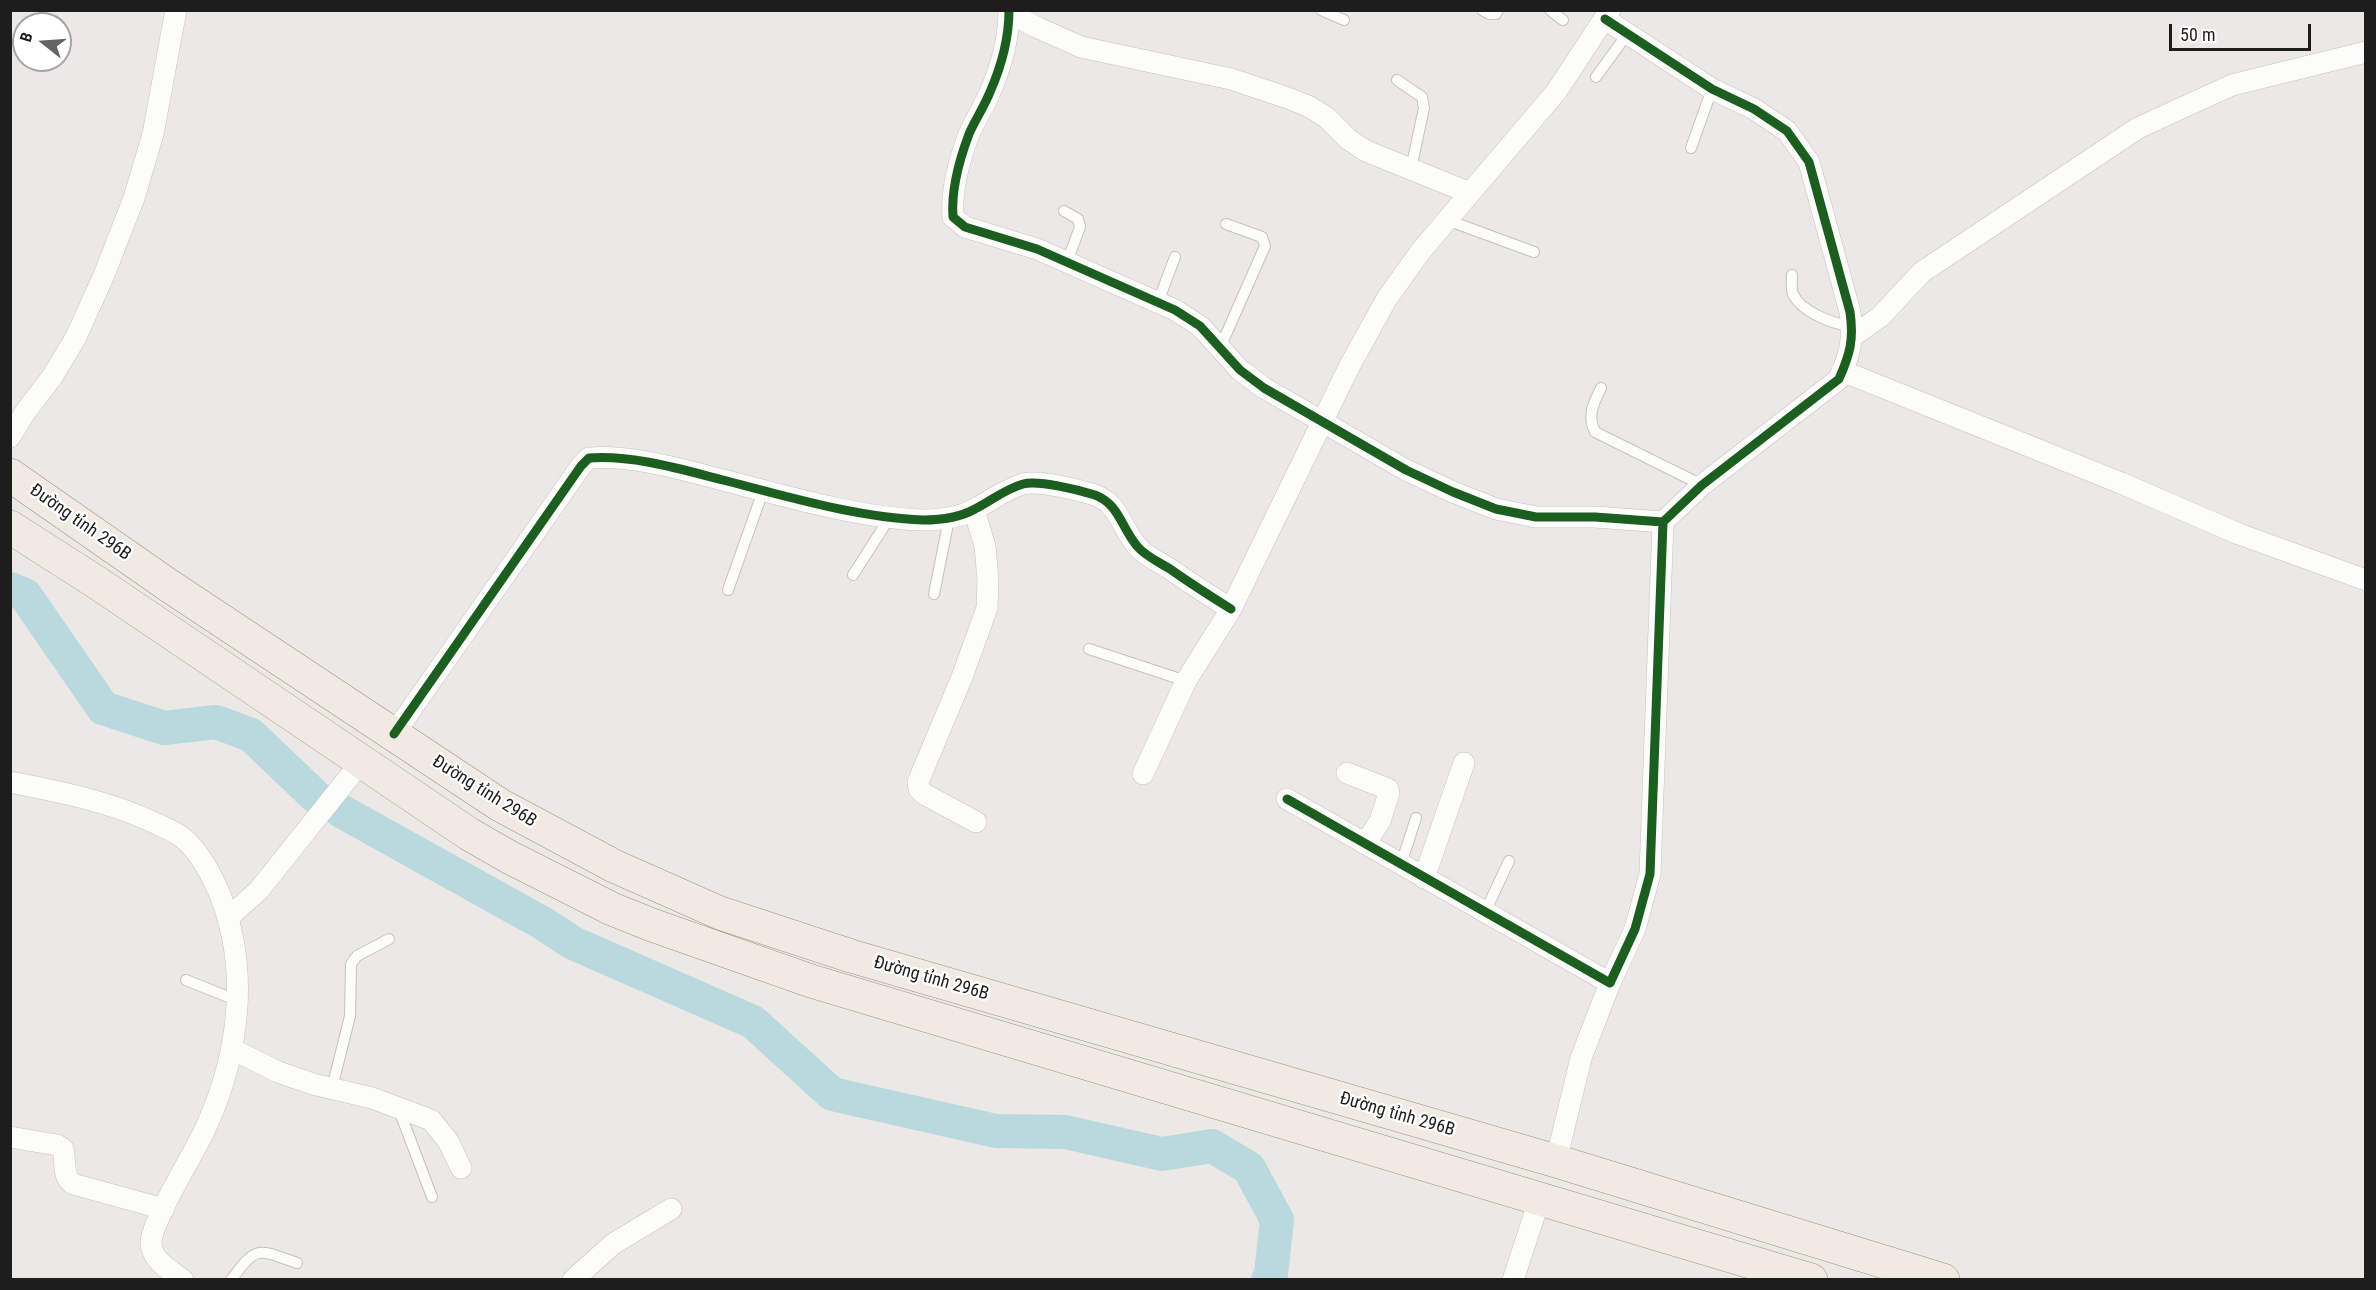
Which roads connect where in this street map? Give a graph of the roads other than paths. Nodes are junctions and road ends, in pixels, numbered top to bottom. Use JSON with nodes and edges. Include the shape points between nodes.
{"nodes":[{"id":1,"x":176,"y":10,"type":"edge"},
{"id":2,"x":1321,"y":10,"type":"edge"},
{"id":3,"x":1482,"y":10,"type":"edge"},
{"id":4,"x":1498,"y":10,"type":"edge"},
{"id":5,"x":1550,"y":10,"type":"edge"},
{"id":6,"x":1009,"y":11,"type":"edge"},
{"id":7,"x":1607,"y":15,"type":"edge"},
{"id":8,"x":1344,"y":20,"type":"dead end"},
{"id":9,"x":1563,"y":20,"type":"dead end"},
{"id":10,"x":1628,"y":33,"type":"junction"},
{"id":11,"x":2366,"y":52,"type":"edge"},
{"id":12,"x":1596,"y":77,"type":"dead end"},
{"id":13,"x":1397,"y":80,"type":"dead end"},
{"id":14,"x":1712,"y":88,"type":"junction"},
{"id":15,"x":1691,"y":148,"type":"dead end"},
{"id":16,"x":1411,"y":169,"type":"junction"},
{"id":17,"x":1470,"y":193,"type":"junction"},
{"id":18,"x":1064,"y":211,"type":"dead end"},
{"id":19,"x":1447,"y":220,"type":"junction"},
{"id":20,"x":1226,"y":224,"type":"dead end"},
{"id":21,"x":1534,"y":252,"type":"dead end"},
{"id":22,"x":1174,"y":257,"type":"dead end"},
{"id":23,"x":1067,"y":262,"type":"junction"},
{"id":24,"x":1792,"y":275,"type":"dead end"},
{"id":25,"x":1158,"y":302,"type":"junction"},
{"id":26,"x":1852,"y":331,"type":"junction"},
{"id":27,"x":1220,"y":348,"type":"junction"},
{"id":28,"x":1842,"y":371,"type":"junction"},
{"id":29,"x":1601,"y":388,"type":"dead end"},
{"id":30,"x":1322,"y":422,"type":"junction"},
{"id":31,"x":10,"y":437,"type":"edge"},
{"id":32,"x":10,"y":475,"type":"edge"},
{"id":33,"x":1702,"y":485,"type":"junction"},
{"id":34,"x":764,"y":491,"type":"junction"},
{"id":35,"x":974,"y":510,"type":"junction"},
{"id":36,"x":890,"y":518,"type":"junction"},
{"id":37,"x":949,"y":519,"type":"junction"},
{"id":38,"x":1663,"y":522,"type":"junction"},
{"id":39,"x":10,"y":527,"type":"edge"},
{"id":40,"x":853,"y":575,"type":"dead end"},
{"id":41,"x":2366,"y":580,"type":"edge"},
{"id":42,"x":728,"y":590,"type":"dead end"},
{"id":43,"x":934,"y":594,"type":"dead end"},
{"id":44,"x":1231,"y":609,"type":"junction"},
{"id":45,"x":1089,"y":649,"type":"dead end"},
{"id":46,"x":1186,"y":681,"type":"junction"},
{"id":47,"x":394,"y":734,"type":"junction"},
{"id":48,"x":362,"y":761,"type":"junction"},
{"id":49,"x":1464,"y":763,"type":"dead end"},
{"id":50,"x":1347,"y":773,"type":"dead end"},
{"id":51,"x":1143,"y":774,"type":"dead end"},
{"id":52,"x":10,"y":782,"type":"edge"},
{"id":53,"x":1287,"y":799,"type":"dead end"},
{"id":54,"x":1416,"y":818,"type":"dead end"},
{"id":55,"x":976,"y":822,"type":"dead end"},
{"id":56,"x":1365,"y":844,"type":"junction"},
{"id":57,"x":1509,"y":861,"type":"dead end"},
{"id":58,"x":1401,"y":864,"type":"junction"},
{"id":59,"x":1424,"y":878,"type":"junction"},
{"id":60,"x":1485,"y":912,"type":"junction"},
{"id":61,"x":229,"y":917,"type":"junction"},
{"id":62,"x":389,"y":939,"type":"dead end"},
{"id":63,"x":186,"y":980,"type":"dead end"},
{"id":64,"x":1610,"y":983,"type":"junction"},
{"id":65,"x":238,"y":1001,"type":"junction"},
{"id":66,"x":232,"y":1049,"type":"junction"},
{"id":67,"x":332,"y":1088,"type":"junction"},
{"id":68,"x":398,"y":1107,"type":"junction"},
{"id":69,"x":10,"y":1137,"type":"edge"},
{"id":70,"x":1556,"y":1161,"type":"junction"},
{"id":71,"x":461,"y":1168,"type":"dead end"},
{"id":72,"x":432,"y":1197,"type":"dead end"},
{"id":73,"x":1540,"y":1198,"type":"junction"},
{"id":74,"x":164,"y":1209,"type":"junction"},
{"id":75,"x":671,"y":1209,"type":"dead end"},
{"id":76,"x":297,"y":1263,"type":"dead end"},
{"id":77,"x":183,"y":1280,"type":"edge"},
{"id":78,"x":231,"y":1280,"type":"edge"},
{"id":79,"x":573,"y":1280,"type":"edge"},
{"id":80,"x":1513,"y":1280,"type":"edge"},
{"id":81,"x":1810,"y":1280,"type":"edge"},
{"id":82,"x":1943,"y":1280,"type":"edge"}],
"edges":[{"from":1,"to":31,"type":"street","via":[[153,134],[134,198],[76,337]]},
{"from":2,"to":8,"type":"lane"},
{"from":3,"to":4,"type":"lane","via":[[1496,14]]},
{"from":5,"to":9,"type":"lane"},
{"from":6,"to":16,"type":"street","via":[[1081,47],[1231,79],[1308,106],[1366,151]]},
{"from":6,"to":23,"type":"street","via":[[1009,29],[995,79],[963,155],[952,203],[953,217],[964,227]]},
{"from":7,"to":10,"type":"street"},
{"from":7,"to":17,"type":"street","via":[[1556,92]]},
{"from":10,"to":12,"type":"lane"},
{"from":10,"to":14,"type":"street"},
{"from":11,"to":26,"type":"street","via":[[2232,85],[2138,128],[1922,272],[1880,317]]},
{"from":13,"to":16,"type":"lane","via":[[1422,98],[1424,108]]},
{"from":14,"to":15,"type":"lane"},
{"from":14,"to":26,"type":"street","via":[[1787,131],[1809,162]]},
{"from":16,"to":17,"type":"street"},
{"from":17,"to":19,"type":"street"},
{"from":18,"to":23,"type":"lane","via":[[1078,219],[1080,227]]},
{"from":19,"to":21,"type":"lane"},
{"from":19,"to":30,"type":"street","via":[[1386,300]]},
{"from":20,"to":27,"type":"lane","via":[[1262,237],[1264,246]]},
{"from":22,"to":25,"type":"lane"},
{"from":23,"to":25,"type":"street"},
{"from":24,"to":26,"type":"lane","via":[[1792,293],[1798,301]]},
{"from":25,"to":27,"type":"street","via":[[1200,326]]},
{"from":26,"to":28,"type":"street"},
{"from":27,"to":30,"type":"street","via":[[1264,388]]},
{"from":28,"to":33,"type":"street","via":[[1839,379]]},
{"from":28,"to":41,"type":"street","via":[[2239,534]]},
{"from":29,"to":33,"type":"lane","via":[[1591,409],[1590,422],[1595,432]]},
{"from":30,"to":38,"type":"street","via":[[1406,470],[1496,509],[1536,517]]},
{"from":30,"to":44,"type":"street"},
{"from":32,"to":47,"type":"main road","name":"Đường tỉnh 296B"},
{"from":33,"to":38,"type":"street"},
{"from":34,"to":36,"type":"street"},
{"from":34,"to":42,"type":"lane"},
{"from":34,"to":47,"type":"street","via":[[654,463],[589,458]]},
{"from":35,"to":37,"type":"street"},
{"from":35,"to":44,"type":"street","via":[[1025,483],[1093,495],[1108,501],[1138,547]]},
{"from":35,"to":55,"type":"street","via":[[985,546],[987,608],[918,782],[924,794]]},
{"from":36,"to":37,"type":"street"},
{"from":36,"to":40,"type":"lane"},
{"from":37,"to":43,"type":"lane"},
{"from":38,"to":64,"type":"street","via":[[1650,874],[1635,929]]},
{"from":39,"to":48,"type":"main road","name":"Đường tỉnh 296B"},
{"from":44,"to":46,"type":"street"},
{"from":45,"to":46,"type":"lane"},
{"from":46,"to":51,"type":"street"},
{"from":47,"to":70,"type":"main road","name":"Đường tỉnh 296B","via":[[500,805],[614,866],[720,913],[851,956]]},
{"from":48,"to":61,"type":"street","via":[[260,890]]},
{"from":48,"to":73,"type":"main road","name":"Đường tỉnh 296B","via":[[469,834],[612,909],[652,925],[811,981]]},
{"from":49,"to":59,"type":"street"},
{"from":50,"to":56,"type":"street","via":[[1388,789],[1380,821]]},
{"from":52,"to":61,"type":"street","via":[[130,811],[180,835],[209,869]]},
{"from":53,"to":56,"type":"street"},
{"from":54,"to":58,"type":"lane"},
{"from":56,"to":58,"type":"street"},
{"from":57,"to":60,"type":"lane"},
{"from":58,"to":59,"type":"street"},
{"from":59,"to":60,"type":"street"},
{"from":60,"to":64,"type":"street"},
{"from":61,"to":65,"type":"street","via":[[237,959]]},
{"from":62,"to":67,"type":"lane","via":[[357,956],[351,964],[350,1016]]},
{"from":63,"to":65,"type":"lane"},
{"from":64,"to":70,"type":"street","via":[[1581,1058]]},
{"from":65,"to":66,"type":"street"},
{"from":66,"to":67,"type":"street","via":[[278,1072]]},
{"from":66,"to":74,"type":"street","via":[[218,1101]]},
{"from":67,"to":68,"type":"street"},
{"from":68,"to":71,"type":"street","via":[[431,1120],[448,1141]]},
{"from":68,"to":72,"type":"lane"},
{"from":69,"to":74,"type":"street","via":[[57,1144],[63,1149],[65,1175],[74,1184]]},
{"from":70,"to":82,"type":"main road","name":"Đường tỉnh 296B"},
{"from":73,"to":80,"type":"street"},
{"from":73,"to":81,"type":"main road","name":"Đường tỉnh 296B"},
{"from":74,"to":77,"type":"street","via":[[153,1228],[151,1245],[157,1260]]},
{"from":75,"to":79,"type":"street","via":[[613,1244]]},
{"from":76,"to":78,"type":"lane","via":[[266,1252],[255,1253]]}]}
